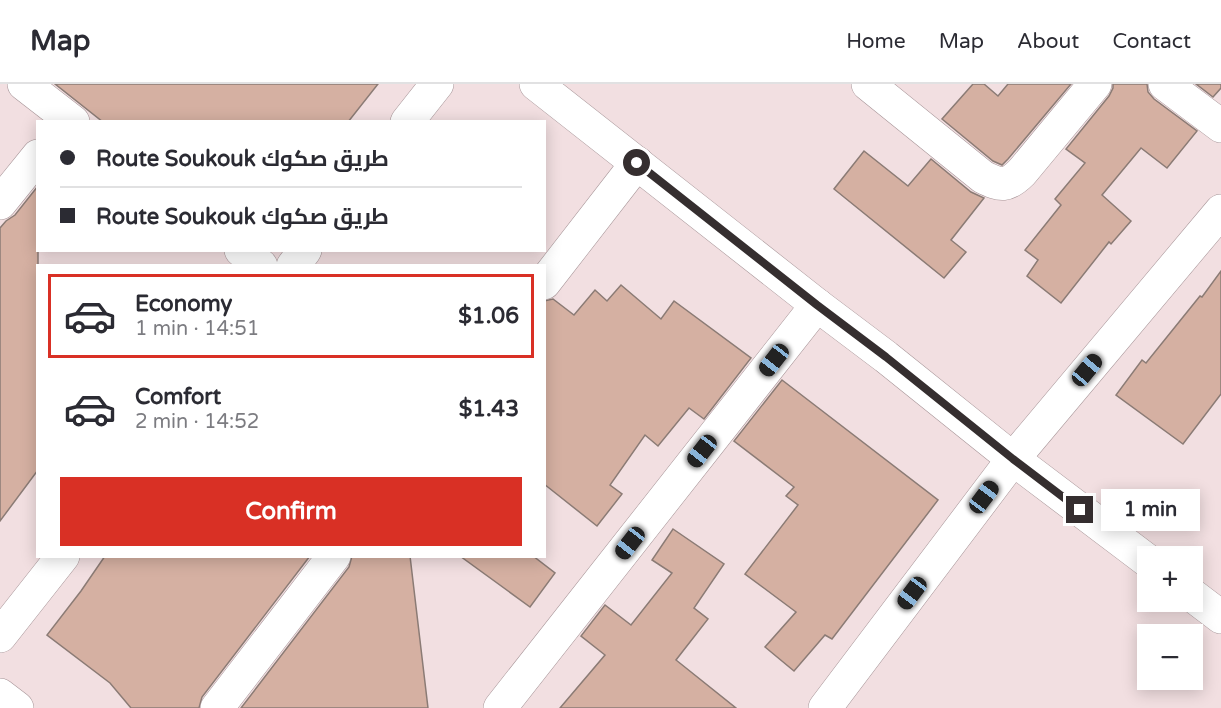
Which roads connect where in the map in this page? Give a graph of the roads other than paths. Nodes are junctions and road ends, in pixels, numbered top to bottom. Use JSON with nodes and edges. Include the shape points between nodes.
{"nodes":[{"id":1,"x":24,"y":84,"type":"edge"},
{"id":2,"x":437,"y":84,"type":"edge"},
{"id":3,"x":536,"y":84,"type":"edge"},
{"id":4,"x":868,"y":84,"type":"edge"},
{"id":5,"x":1095,"y":84,"type":"edge"},
{"id":6,"x":1165,"y":84,"type":"edge"},
{"id":7,"x":68,"y":120,"type":"edge"},
{"id":8,"x":409,"y":120,"type":"edge"},
{"id":9,"x":1221,"y":126,"type":"edge"},
{"id":10,"x":36,"y":158,"type":"edge"},
{"id":11,"x":637,"y":163,"type":"junction"},
{"id":12,"x":0,"y":203,"type":"edge"},
{"id":13,"x":1221,"y":211,"type":"edge"},
{"id":14,"x":244,"y":252,"type":"edge"},
{"id":15,"x":258,"y":264,"type":"edge"},
{"id":16,"x":546,"y":280,"type":"edge"},
{"id":17,"x":817,"y":305,"type":"junction"},
{"id":18,"x":1013,"y":459,"type":"junction"},
{"id":19,"x":1137,"y":553,"type":"edge"},
{"id":20,"x":61,"y":558,"type":"edge"},
{"id":21,"x":332,"y":558,"type":"edge"},
{"id":22,"x":1203,"y":604,"type":"edge"},
{"id":23,"x":1221,"y":617,"type":"edge"},
{"id":24,"x":0,"y":636,"type":"edge"},
{"id":25,"x":0,"y":695,"type":"edge"},
{"id":26,"x":17,"y":708,"type":"edge"},
{"id":27,"x":217,"y":708,"type":"edge"},
{"id":28,"x":500,"y":708,"type":"edge"},
{"id":29,"x":825,"y":708,"type":"edge"}],
"edges":[{"from":1,"to":7,"type":"street"},
{"from":2,"to":8,"type":"street"},
{"from":3,"to":11,"type":"street"},
{"from":4,"to":5,"type":"street","via":[[983,177],[998,184],[1012,182],[1022,172]]},
{"from":6,"to":9,"type":"street"},
{"from":10,"to":12,"type":"street"},
{"from":11,"to":16,"type":"street"},
{"from":11,"to":17,"type":"street"},
{"from":13,"to":18,"type":"street"},
{"from":14,"to":15,"type":"street"},
{"from":17,"to":18,"type":"street"},
{"from":17,"to":28,"type":"street"},
{"from":18,"to":19,"type":"street"},
{"from":18,"to":29,"type":"street"},
{"from":20,"to":24,"type":"street"},
{"from":21,"to":27,"type":"street"},
{"from":22,"to":23,"type":"street"},
{"from":25,"to":26,"type":"street"}]}
